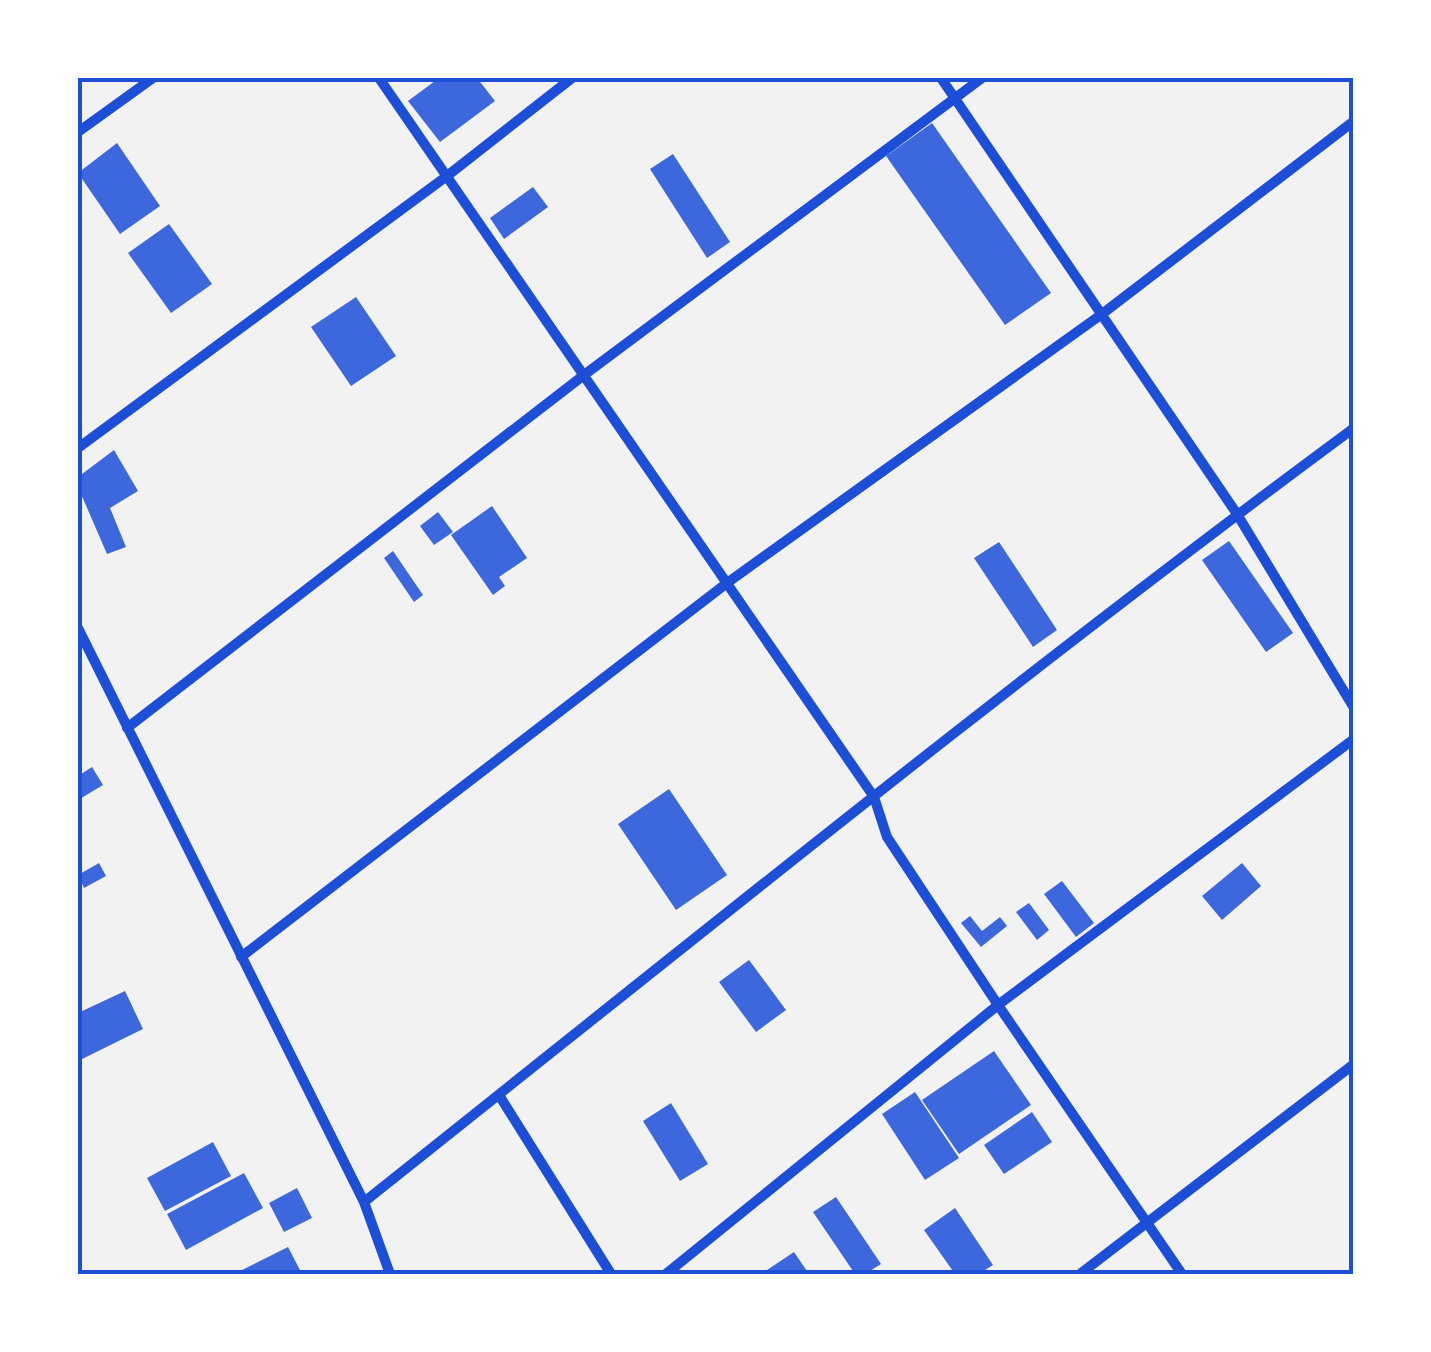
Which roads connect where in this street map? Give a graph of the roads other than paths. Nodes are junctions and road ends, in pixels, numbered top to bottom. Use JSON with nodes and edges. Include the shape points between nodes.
{"nodes":[{"id":1,"x":153,"y":78,"type":"edge"},
{"id":2,"x":379,"y":78,"type":"edge"},
{"id":3,"x":572,"y":78,"type":"edge"},
{"id":4,"x":941,"y":78,"type":"edge"},
{"id":5,"x":982,"y":78,"type":"edge"},
{"id":6,"x":955,"y":98,"type":"junction"},
{"id":7,"x":1354,"y":121,"type":"edge"},
{"id":8,"x":78,"y":132,"type":"edge"},
{"id":9,"x":447,"y":176,"type":"junction"},
{"id":10,"x":1102,"y":314,"type":"junction"},
{"id":11,"x":584,"y":375,"type":"junction"},
{"id":12,"x":1354,"y":428,"type":"edge"},
{"id":13,"x":78,"y":448,"type":"edge"},
{"id":14,"x":1237,"y":514,"type":"junction"},
{"id":15,"x":727,"y":583,"type":"junction"},
{"id":16,"x":78,"y":628,"type":"edge"},
{"id":17,"x":1354,"y":708,"type":"edge"},
{"id":18,"x":127,"y":728,"type":"junction"},
{"id":19,"x":1354,"y":739,"type":"edge"},
{"id":20,"x":874,"y":797,"type":"junction"},
{"id":21,"x":241,"y":957,"type":"junction"},
{"id":22,"x":998,"y":1005,"type":"junction"},
{"id":23,"x":1354,"y":1064,"type":"edge"},
{"id":24,"x":499,"y":1094,"type":"junction"},
{"id":25,"x":364,"y":1202,"type":"junction"},
{"id":26,"x":1148,"y":1222,"type":"junction"},
{"id":27,"x":390,"y":1274,"type":"edge"},
{"id":28,"x":610,"y":1274,"type":"edge"},
{"id":29,"x":666,"y":1274,"type":"edge"},
{"id":30,"x":1080,"y":1274,"type":"edge"},
{"id":31,"x":1182,"y":1274,"type":"edge"}],
"edges":[{"from":1,"to":8,"type":"street"},
{"from":2,"to":9,"type":"street"},
{"from":3,"to":9,"type":"street"},
{"from":4,"to":6,"type":"street"},
{"from":5,"to":6,"type":"street"},
{"from":6,"to":10,"type":"street"},
{"from":6,"to":11,"type":"street"},
{"from":7,"to":10,"type":"street"},
{"from":9,"to":11,"type":"street"},
{"from":9,"to":13,"type":"street"},
{"from":10,"to":14,"type":"street"},
{"from":10,"to":15,"type":"street"},
{"from":11,"to":15,"type":"street"},
{"from":11,"to":18,"type":"street"},
{"from":12,"to":14,"type":"street"},
{"from":14,"to":17,"type":"street"},
{"from":14,"to":20,"type":"street"},
{"from":15,"to":20,"type":"street"},
{"from":15,"to":21,"type":"street"},
{"from":16,"to":18,"type":"street"},
{"from":18,"to":21,"type":"street"},
{"from":19,"to":22,"type":"street"},
{"from":20,"to":22,"type":"street","via":[[888,837]]},
{"from":20,"to":24,"type":"street"},
{"from":21,"to":25,"type":"street"},
{"from":22,"to":26,"type":"street"},
{"from":22,"to":29,"type":"street"},
{"from":23,"to":26,"type":"street"},
{"from":24,"to":25,"type":"street"},
{"from":24,"to":28,"type":"street"},
{"from":25,"to":27,"type":"street"},
{"from":26,"to":30,"type":"street"},
{"from":26,"to":31,"type":"street"}]}
